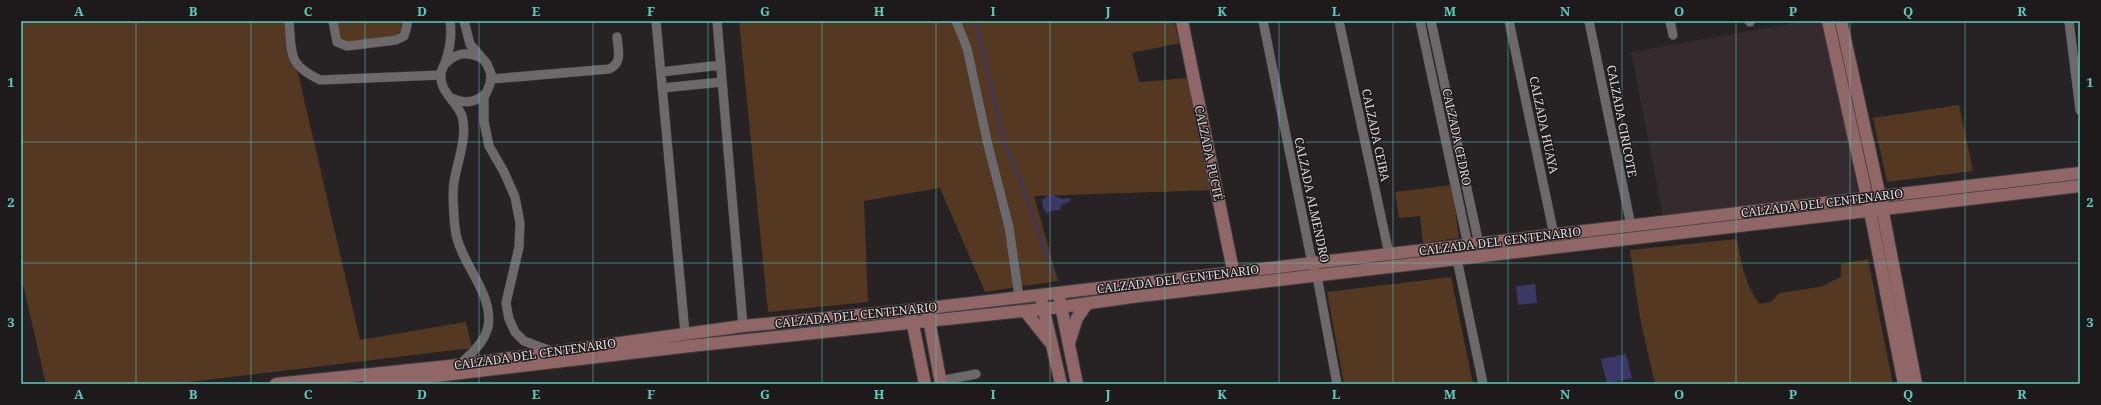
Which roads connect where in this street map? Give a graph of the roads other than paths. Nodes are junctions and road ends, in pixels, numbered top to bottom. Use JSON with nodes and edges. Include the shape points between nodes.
{"nodes":[{"id":1,"x":289,"y":21,"type":"edge"},
{"id":2,"x":333,"y":21,"type":"edge"},
{"id":3,"x":407,"y":21,"type":"edge"},
{"id":4,"x":450,"y":21,"type":"edge"},
{"id":5,"x":464,"y":21,"type":"edge"},
{"id":6,"x":656,"y":21,"type":"edge"},
{"id":7,"x":717,"y":21,"type":"edge"},
{"id":8,"x":956,"y":21,"type":"edge"},
{"id":9,"x":1182,"y":21,"type":"edge"},
{"id":10,"x":1263,"y":21,"type":"edge"},
{"id":11,"x":1339,"y":21,"type":"edge"},
{"id":12,"x":1420,"y":21,"type":"edge"},
{"id":13,"x":1431,"y":21,"type":"edge"},
{"id":14,"x":1509,"y":21,"type":"edge"},
{"id":15,"x":1589,"y":21,"type":"edge"},
{"id":16,"x":1670,"y":21,"type":"edge"},
{"id":17,"x":1828,"y":21,"type":"edge"},
{"id":18,"x":1841,"y":21,"type":"edge"},
{"id":19,"x":2069,"y":21,"type":"edge"},
{"id":20,"x":1673,"y":36,"type":"dead end"},
{"id":21,"x":617,"y":37,"type":"dead end"},
{"id":22,"x":480,"y":57,"type":"junction"},
{"id":23,"x":445,"y":63,"type":"junction"},
{"id":24,"x":721,"y":65,"type":"junction"},
{"id":25,"x":661,"y":72,"type":"junction"},
{"id":26,"x":441,"y":75,"type":"junction"},
{"id":27,"x":492,"y":79,"type":"junction"},
{"id":28,"x":722,"y":82,"type":"junction"},
{"id":29,"x":2078,"y":85,"type":"edge"},
{"id":30,"x":662,"y":88,"type":"junction"},
{"id":31,"x":486,"y":92,"type":"junction"},
{"id":32,"x":451,"y":98,"type":"junction"},
{"id":33,"x":2080,"y":110,"type":"edge"},
{"id":34,"x":2080,"y":173,"type":"edge"},
{"id":35,"x":2080,"y":186,"type":"edge"},
{"id":36,"x":1880,"y":197,"type":"junction"},
{"id":37,"x":1866,"y":198,"type":"junction"},
{"id":38,"x":1875,"y":210,"type":"junction"},
{"id":39,"x":1631,"y":226,"type":"junction"},
{"id":40,"x":1554,"y":235,"type":"junction"},
{"id":41,"x":1473,"y":244,"type":"junction"},
{"id":42,"x":1389,"y":254,"type":"junction"},
{"id":43,"x":1476,"y":257,"type":"junction"},
{"id":44,"x":1457,"y":259,"type":"junction"},
{"id":45,"x":1312,"y":263,"type":"junction"},
{"id":46,"x":1234,"y":272,"type":"junction"},
{"id":47,"x":1317,"y":276,"type":"junction"},
{"id":48,"x":1236,"y":285,"type":"junction"},
{"id":49,"x":1058,"y":293,"type":"junction"},
{"id":50,"x":1040,"y":295,"type":"junction"},
{"id":51,"x":1019,"y":298,"type":"junction"},
{"id":52,"x":1087,"y":304,"type":"junction"},
{"id":53,"x":1061,"y":307,"type":"junction"},
{"id":54,"x":927,"y":308,"type":"junction"},
{"id":55,"x":1044,"y":309,"type":"junction"},
{"id":56,"x":911,"y":310,"type":"junction"},
{"id":57,"x":1025,"y":311,"type":"junction"},
{"id":58,"x":929,"y":321,"type":"junction"},
{"id":59,"x":912,"y":323,"type":"junction"},
{"id":60,"x":743,"y":326,"type":"junction"},
{"id":61,"x":685,"y":333,"type":"junction"},
{"id":62,"x":1068,"y":346,"type":"junction"},
{"id":63,"x":1053,"y":347,"type":"junction"},
{"id":64,"x":551,"y":351,"type":"junction"},
{"id":65,"x":459,"y":365,"type":"junction"},
{"id":66,"x":434,"y":372,"type":"junction"},
{"id":67,"x":976,"y":374,"type":"dead end"},
{"id":68,"x":940,"y":382,"type":"edge"},
{"id":69,"x":276,"y":384,"type":"edge"},
{"id":70,"x":369,"y":384,"type":"edge"},
{"id":71,"x":925,"y":384,"type":"edge"},
{"id":72,"x":1061,"y":384,"type":"edge"},
{"id":73,"x":1077,"y":384,"type":"edge"},
{"id":74,"x":1337,"y":384,"type":"edge"},
{"id":75,"x":1482,"y":384,"type":"edge"},
{"id":76,"x":1904,"y":384,"type":"edge"},
{"id":77,"x":1916,"y":384,"type":"edge"}],
"edges":[{"from":1,"to":26,"type":"street","via":[[294,61],[303,72],[320,80]]},
{"from":2,"to":3,"type":"street","via":[[337,42],[347,46],[396,40],[404,36]]},
{"from":4,"to":23,"type":"street","via":[[449,50]]},
{"from":5,"to":22,"type":"street","via":[[470,44]]},
{"from":6,"to":25,"type":"street"},
{"from":7,"to":24,"type":"street"},
{"from":8,"to":51,"type":"street","via":[[967,48],[1009,227]]},
{"from":9,"to":46,"type":"main road","name":"CALZADA PUCTÉ"},
{"from":10,"to":45,"type":"street","name":"CALZADA ALMENDRO"},
{"from":11,"to":42,"type":"street","name":"CALZADA CEIBA"},
{"from":12,"to":41,"type":"street","name":"CALZADA CEDRO"},
{"from":13,"to":41,"type":"street","name":"CALZADA CEDRO"},
{"from":14,"to":40,"type":"street","name":"CALZADA HUAYA"},
{"from":15,"to":39,"type":"street","name":"CALZADA CIRICOTE"},
{"from":16,"to":20,"type":"street"},
{"from":17,"to":37,"type":"main road"},
{"from":18,"to":36,"type":"main road"},
{"from":19,"to":29,"type":"street"},
{"from":21,"to":27,"type":"street","via":[[619,61],[615,67]]},
{"from":22,"to":23,"type":"street","via":[[462,53],[452,56]]},
{"from":22,"to":27,"type":"street","via":[[487,64]]},
{"from":23,"to":26,"type":"street"},
{"from":24,"to":25,"type":"street"},
{"from":24,"to":28,"type":"street"},
{"from":25,"to":30,"type":"street"},
{"from":26,"to":32,"type":"street","via":[[444,91]]},
{"from":27,"to":31,"type":"street"},
{"from":28,"to":30,"type":"street"},
{"from":28,"to":60,"type":"street"},
{"from":29,"to":33,"type":"street"},
{"from":30,"to":61,"type":"street"},
{"from":31,"to":32,"type":"street","via":[[470,103]]},
{"from":31,"to":64,"type":"street","via":[[484,121],[489,146],[515,197],[520,223],[518,252],[506,303],[509,320],[515,332],[524,341]]},
{"from":32,"to":65,"type":"street","via":[[462,116],[463,133],[454,184],[456,233],[462,256],[487,304],[488,327],[474,352]]},
{"from":34,"to":36,"type":"main road","name":"CALZADA DEL CENTENARIO"},
{"from":35,"to":38,"type":"main road","name":"CALZADA DEL CENTENARIO"},
{"from":36,"to":37,"type":"main road","name":"CALZADA DEL CENTENARIO"},
{"from":36,"to":38,"type":"main road"},
{"from":37,"to":38,"type":"main road"},
{"from":37,"to":39,"type":"main road","name":"CALZADA DEL CENTENARIO"},
{"from":38,"to":43,"type":"main road","name":"CALZADA DEL CENTENARIO"},
{"from":38,"to":76,"type":"main road"},
{"from":38,"to":77,"type":"main road"},
{"from":39,"to":40,"type":"main road","name":"CALZADA DEL CENTENARIO"},
{"from":40,"to":41,"type":"main road","name":"CALZADA DEL CENTENARIO"},
{"from":41,"to":42,"type":"main road","name":"CALZADA DEL CENTENARIO"},
{"from":41,"to":43,"type":"street","name":"CALZADA CEDRO"},
{"from":42,"to":45,"type":"main road","name":"CALZADA DEL CENTENARIO"},
{"from":43,"to":44,"type":"main road","name":"CALZADA DEL CENTENARIO"},
{"from":44,"to":47,"type":"main road","name":"CALZADA DEL CENTENARIO"},
{"from":44,"to":75,"type":"street"},
{"from":45,"to":46,"type":"main road","name":"CALZADA DEL CENTENARIO"},
{"from":45,"to":47,"type":"street","name":"CALZADA ALMENDRO"},
{"from":46,"to":48,"type":"main road","name":"CALZADA PUCTÉ"},
{"from":46,"to":49,"type":"main road","name":"CALZADA DEL CENTENARIO"},
{"from":47,"to":48,"type":"main road","name":"CALZADA DEL CENTENARIO"},
{"from":47,"to":74,"type":"street","name":"CALZADA ALMENDRO"},
{"from":48,"to":52,"type":"main road","name":"CALZADA DEL CENTENARIO"},
{"from":49,"to":50,"type":"main road","name":"CALZADA DEL CENTENARIO"},
{"from":49,"to":53,"type":"main road"},
{"from":50,"to":51,"type":"main road","name":"CALZADA DEL CENTENARIO"},
{"from":50,"to":55,"type":"main road"},
{"from":51,"to":54,"type":"main road","name":"CALZADA DEL CENTENARIO"},
{"from":52,"to":53,"type":"main road","name":"CALZADA DEL CENTENARIO"},
{"from":52,"to":62,"type":"main road","via":[[1077,318]]},
{"from":53,"to":55,"type":"main road","name":"CALZADA DEL CENTENARIO"},
{"from":53,"to":62,"type":"main road"},
{"from":54,"to":56,"type":"main road","name":"CALZADA DEL CENTENARIO"},
{"from":54,"to":58,"type":"main road"},
{"from":55,"to":57,"type":"main road","name":"CALZADA DEL CENTENARIO"},
{"from":55,"to":63,"type":"main road"},
{"from":56,"to":59,"type":"main road"},
{"from":56,"to":60,"type":"main road","name":"CALZADA DEL CENTENARIO"},
{"from":57,"to":58,"type":"main road","name":"CALZADA DEL CENTENARIO"},
{"from":57,"to":63,"type":"main road"},
{"from":58,"to":59,"type":"main road","name":"CALZADA DEL CENTENARIO"},
{"from":58,"to":68,"type":"main road"},
{"from":59,"to":66,"type":"main road","name":"CALZADA DEL CENTENARIO"},
{"from":59,"to":71,"type":"main road"},
{"from":60,"to":61,"type":"main road","name":"CALZADA DEL CENTENARIO"},
{"from":61,"to":64,"type":"main road","name":"CALZADA DEL CENTENARIO"},
{"from":62,"to":73,"type":"main road"},
{"from":63,"to":72,"type":"main road"},
{"from":64,"to":65,"type":"main road","name":"CALZADA DEL CENTENARIO"},
{"from":65,"to":66,"type":"main road","name":"CALZADA DEL CENTENARIO"},
{"from":66,"to":69,"type":"main road","name":"CALZADA DEL CENTENARIO"},
{"from":66,"to":70,"type":"main road","name":"CALZADA DEL CENTENARIO"},
{"from":67,"to":68,"type":"street"}]}
